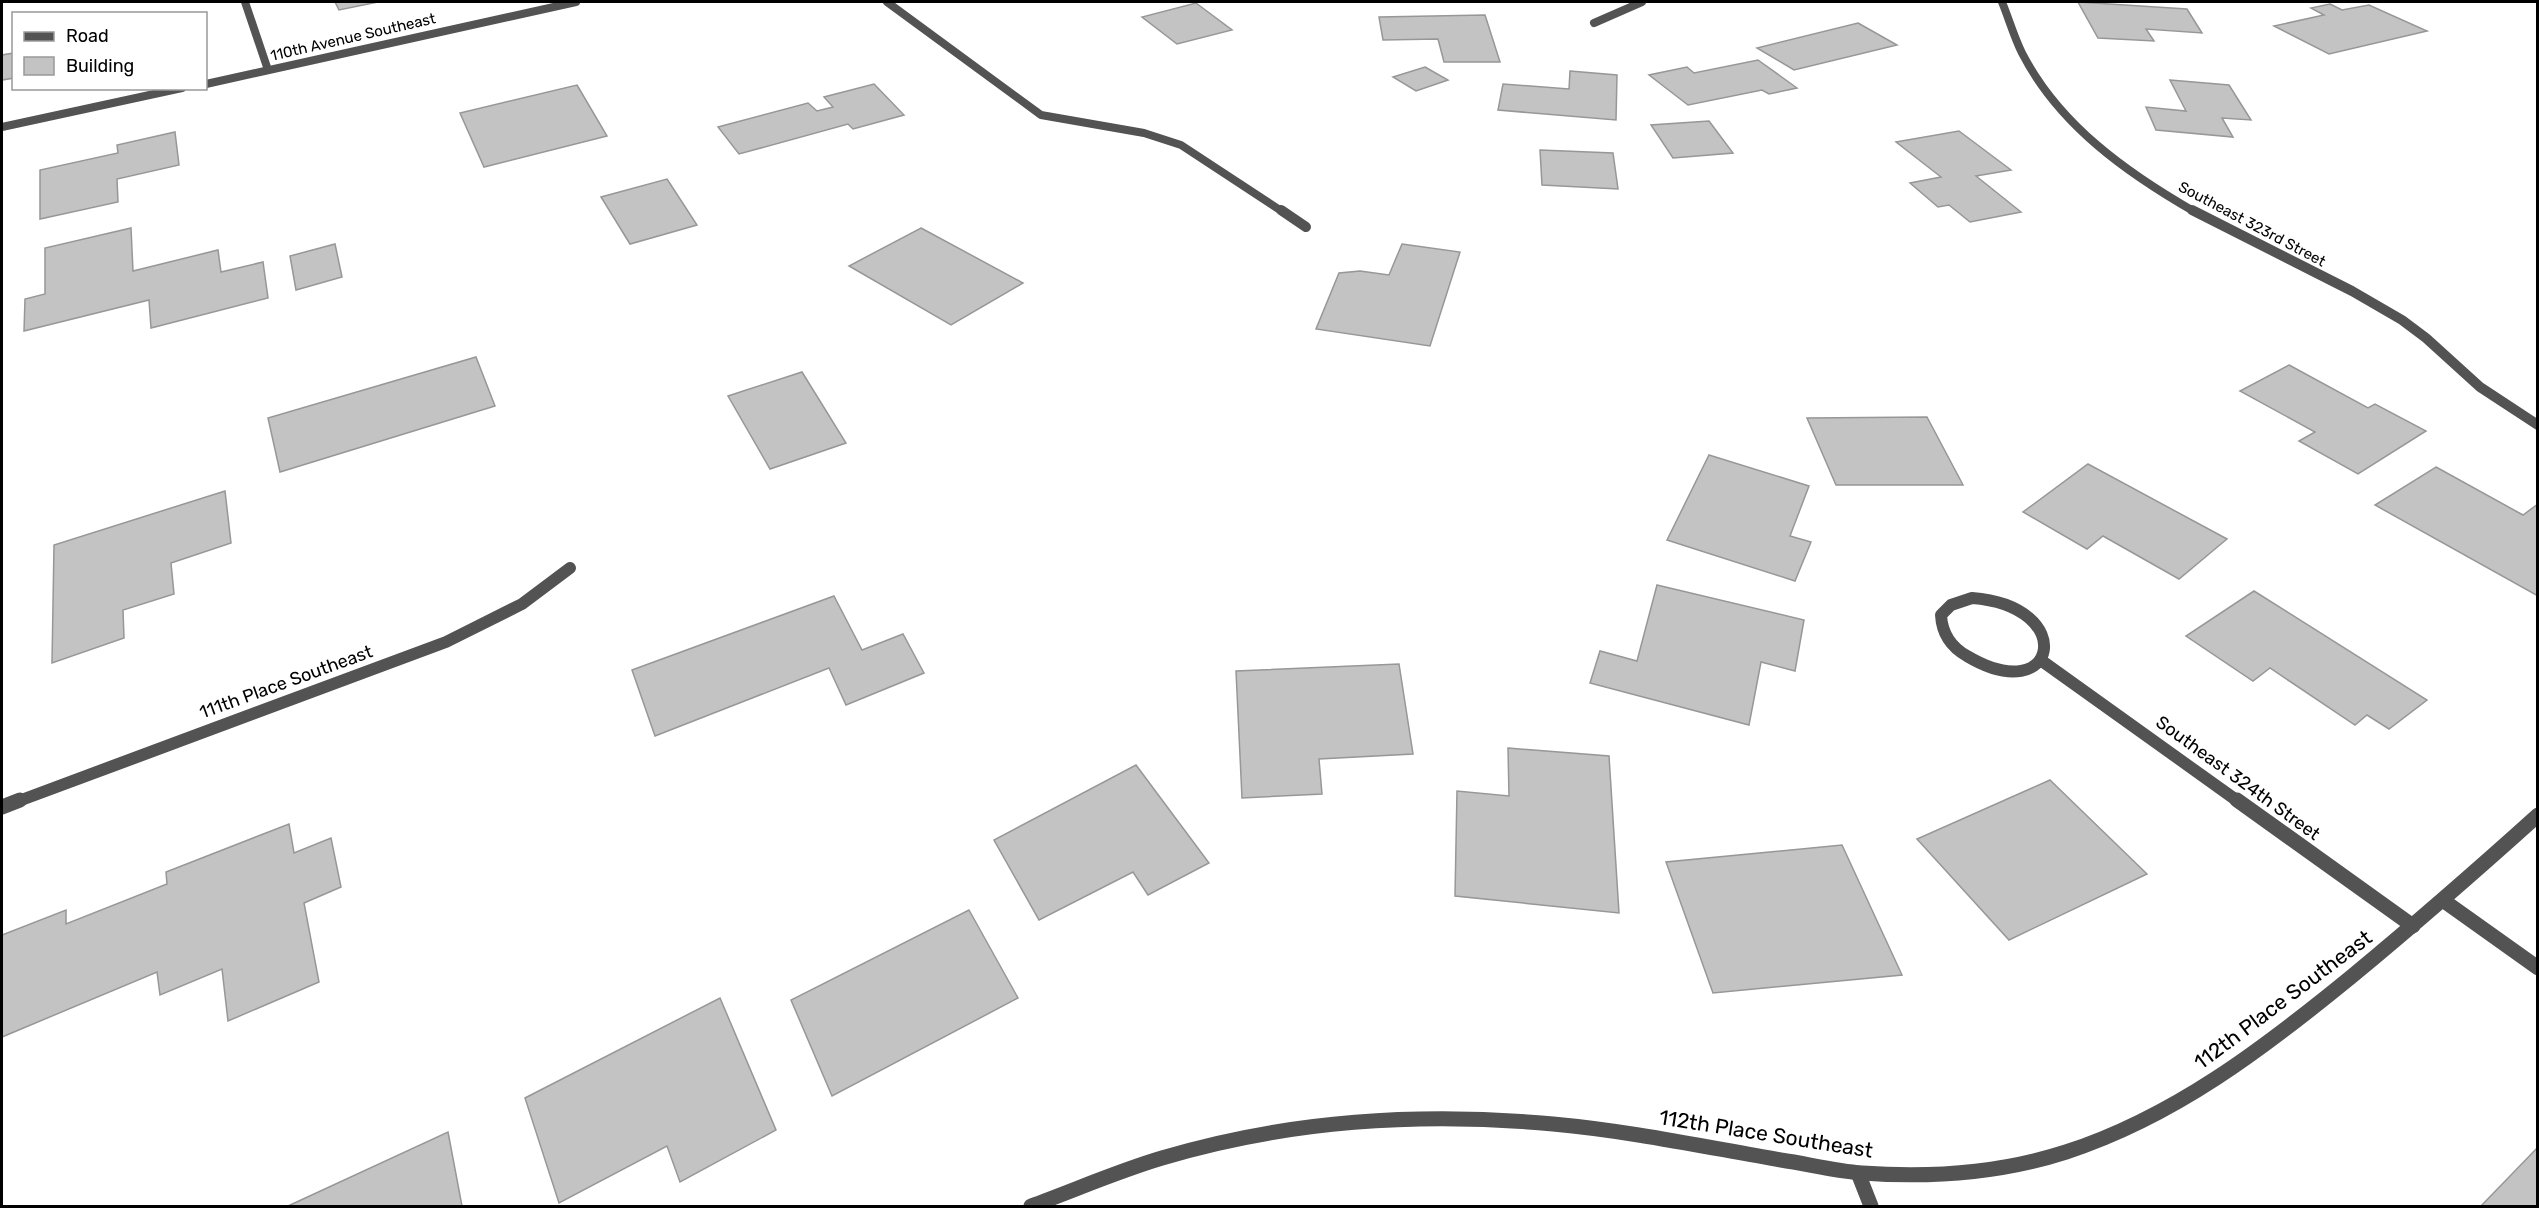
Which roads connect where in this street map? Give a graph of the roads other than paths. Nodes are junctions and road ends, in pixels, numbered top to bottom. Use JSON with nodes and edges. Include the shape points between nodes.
{"nodes":[{"id":1,"x":245,"y":2,"type":"edge"},
{"id":2,"x":576,"y":2,"type":"edge"},
{"id":3,"x":887,"y":2,"type":"edge"},
{"id":4,"x":1642,"y":2,"type":"edge"},
{"id":5,"x":2002,"y":2,"type":"edge"},
{"id":6,"x":1594,"y":23,"type":"dead end"},
{"id":7,"x":268,"y":70,"type":"junction"},
{"id":8,"x":207,"y":84,"type":"edge"},
{"id":9,"x":173,"y":90,"type":"edge"},
{"id":10,"x":2,"y":127,"type":"edge"},
{"id":11,"x":1306,"y":227,"type":"dead end"},
{"id":12,"x":2538,"y":425,"type":"edge"},
{"id":13,"x":570,"y":568,"type":"dead end"},
{"id":14,"x":2042,"y":661,"type":"junction"},
{"id":15,"x":2,"y":807,"type":"edge"},
{"id":16,"x":2538,"y":816,"type":"edge"},
{"id":17,"x":2444,"y":901,"type":"junction"},
{"id":18,"x":2413,"y":926,"type":"junction"},
{"id":19,"x":2538,"y":968,"type":"edge"},
{"id":20,"x":1858,"y":1173,"type":"junction"},
{"id":21,"x":1031,"y":1206,"type":"edge"},
{"id":22,"x":1871,"y":1206,"type":"edge"}],
"edges":[{"from":1,"to":7,"type":"street"},
{"from":2,"to":7,"type":"street","name":"110th Avenue Southeast"},
{"from":3,"to":11,"type":"street","via":[[1041,115],[1144,133],[1181,145]]},
{"from":4,"to":6,"type":"street"},
{"from":5,"to":12,"type":"street","name":"Southeast 323rd Street","via":[[2024,56],[2061,110],[2121,167],[2193,210],[2401,319],[2486,392]]},
{"from":7,"to":8,"type":"street","name":"110th Avenue Southeast"},
{"from":9,"to":10,"type":"street"},
{"from":13,"to":15,"type":"street","name":"111th Place Southeast","via":[[522,604],[446,642]]},
{"from":14,"to":14,"type":"street","via":[[2047,650],[2045,637],[2024,613],[2008,605],[1989,599],[1957,601],[1941,617],[1946,639],[1956,650],[1986,667],[2019,671]]},
{"from":14,"to":18,"type":"street","name":"Southeast 324th Street"},
{"from":16,"to":17,"type":"street","name":"112th Place Southeast"},
{"from":17,"to":18,"type":"street","name":"112th Place Southeast"},
{"from":17,"to":19,"type":"street"},
{"from":18,"to":20,"type":"street","name":"112th Place Southeast","via":[[2256,1053],[2151,1118],[2066,1152],[1984,1171]]},
{"from":20,"to":21,"type":"street","name":"112th Place Southeast","via":[[1601,1129],[1470,1119],[1374,1119],[1223,1142],[1161,1159]]},
{"from":20,"to":22,"type":"street"}]}
